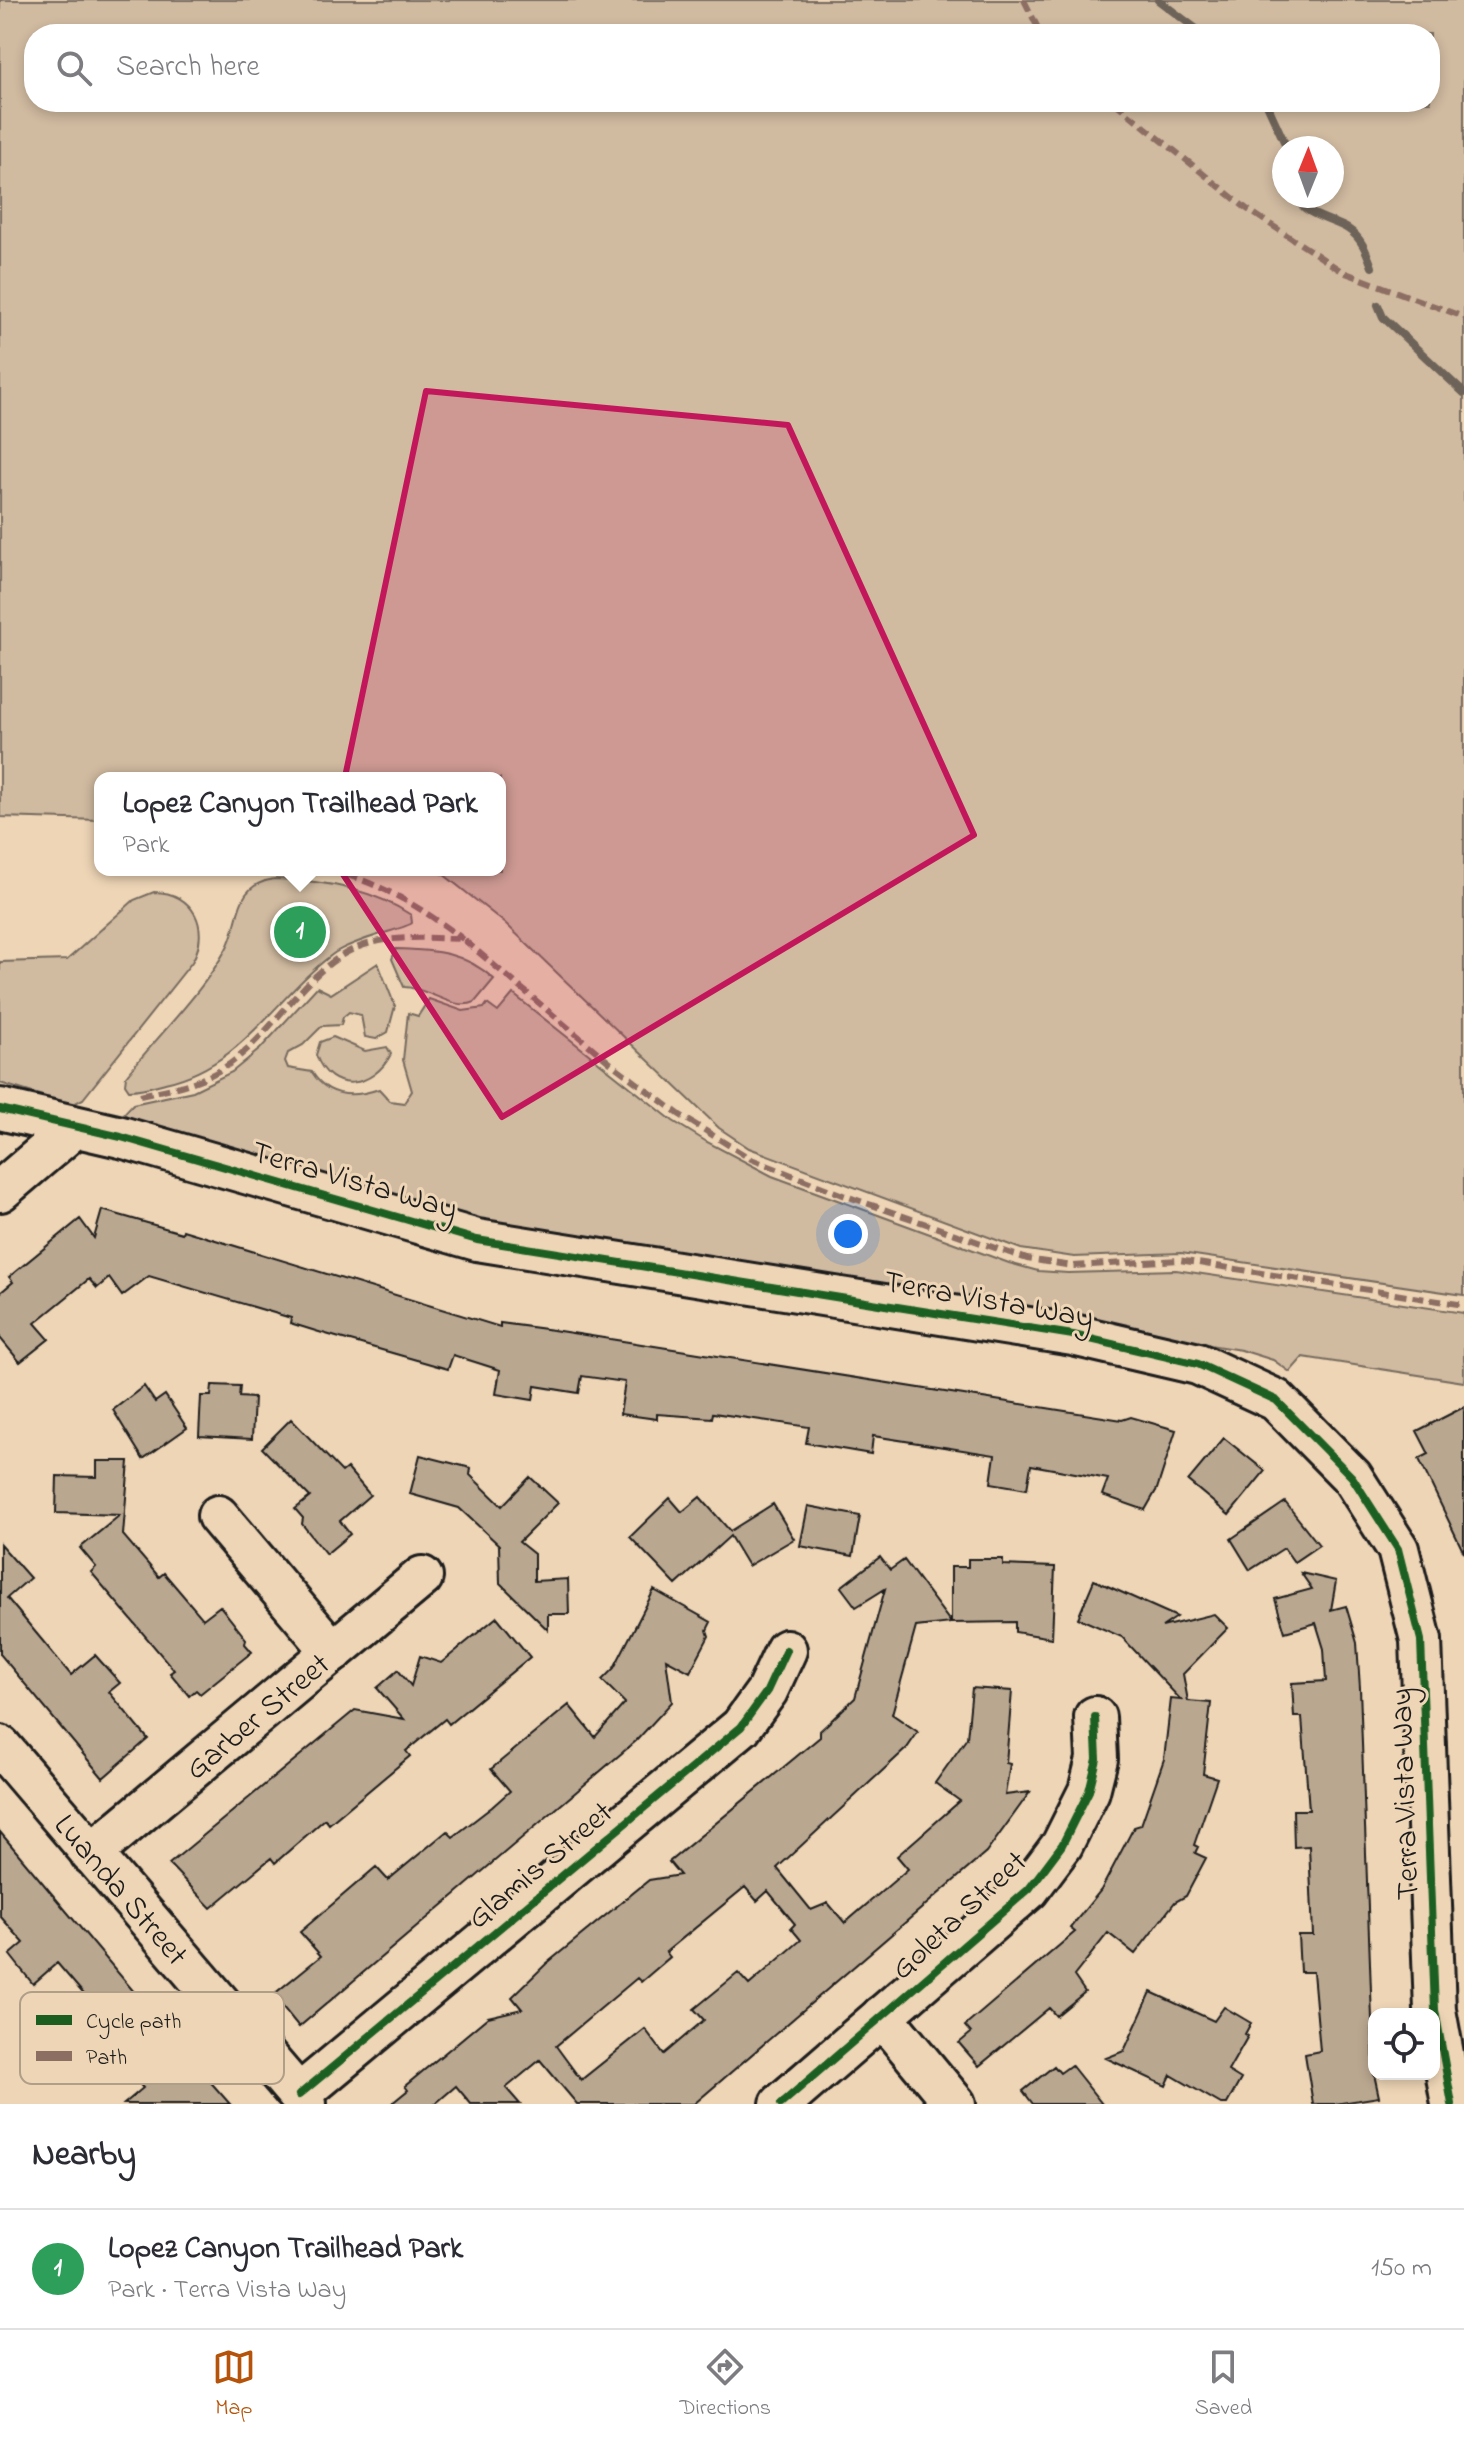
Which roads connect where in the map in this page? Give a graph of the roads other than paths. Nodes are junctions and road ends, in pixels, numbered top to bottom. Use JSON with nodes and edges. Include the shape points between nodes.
{"nodes":[{"id":1,"x":0,"y":1109,"type":"edge"},
{"id":2,"x":75,"y":1127,"type":"junction"},
{"id":3,"x":0,"y":1191,"type":"edge"},
{"id":4,"x":218,"y":1516,"type":"dead end"},
{"id":5,"x":422,"y":1577,"type":"dead end"},
{"id":6,"x":786,"y":1650,"type":"dead end"},
{"id":7,"x":333,"y":1652,"type":"junction"},
{"id":8,"x":1095,"y":1717,"type":"dead end"},
{"id":9,"x":0,"y":1746,"type":"edge"},
{"id":10,"x":91,"y":1854,"type":"junction"},
{"id":11,"x":210,"y":1992,"type":"edge"},
{"id":12,"x":882,"y":2016,"type":"junction"},
{"id":13,"x":284,"y":2077,"type":"edge"},
{"id":14,"x":303,"y":2099,"type":"edge"},
{"id":15,"x":781,"y":2104,"type":"edge"},
{"id":16,"x":955,"y":2104,"type":"edge"},
{"id":17,"x":1452,"y":2104,"type":"edge"}],
"edges":[{"from":1,"to":2,"type":"street","name":"Terra Vista Way"},
{"from":2,"to":3,"type":"street"},
{"from":2,"to":17,"type":"street","name":"Terra Vista Way","via":[[477,1240],[1073,1335],[1198,1364],[1276,1400],[1352,1477],[1398,1549],[1421,1640],[1435,2010]]},
{"from":4,"to":7,"type":"street"},
{"from":5,"to":7,"type":"street","name":"Garber Street"},
{"from":6,"to":14,"type":"street","name":"Glamis Street","via":[[767,1691],[741,1727]]},
{"from":7,"to":10,"type":"street","name":"Garber Street"},
{"from":8,"to":12,"type":"street","name":"Goleta Street","via":[[1097,1759],[1089,1791],[1062,1845],[1029,1889]]},
{"from":9,"to":10,"type":"street","name":"Luanda Street"},
{"from":10,"to":11,"type":"street","name":"Luanda Street"},
{"from":12,"to":15,"type":"street","name":"Goleta Street"},
{"from":12,"to":16,"type":"street"},
{"from":13,"to":14,"type":"street","name":"Luanda Street"}]}
